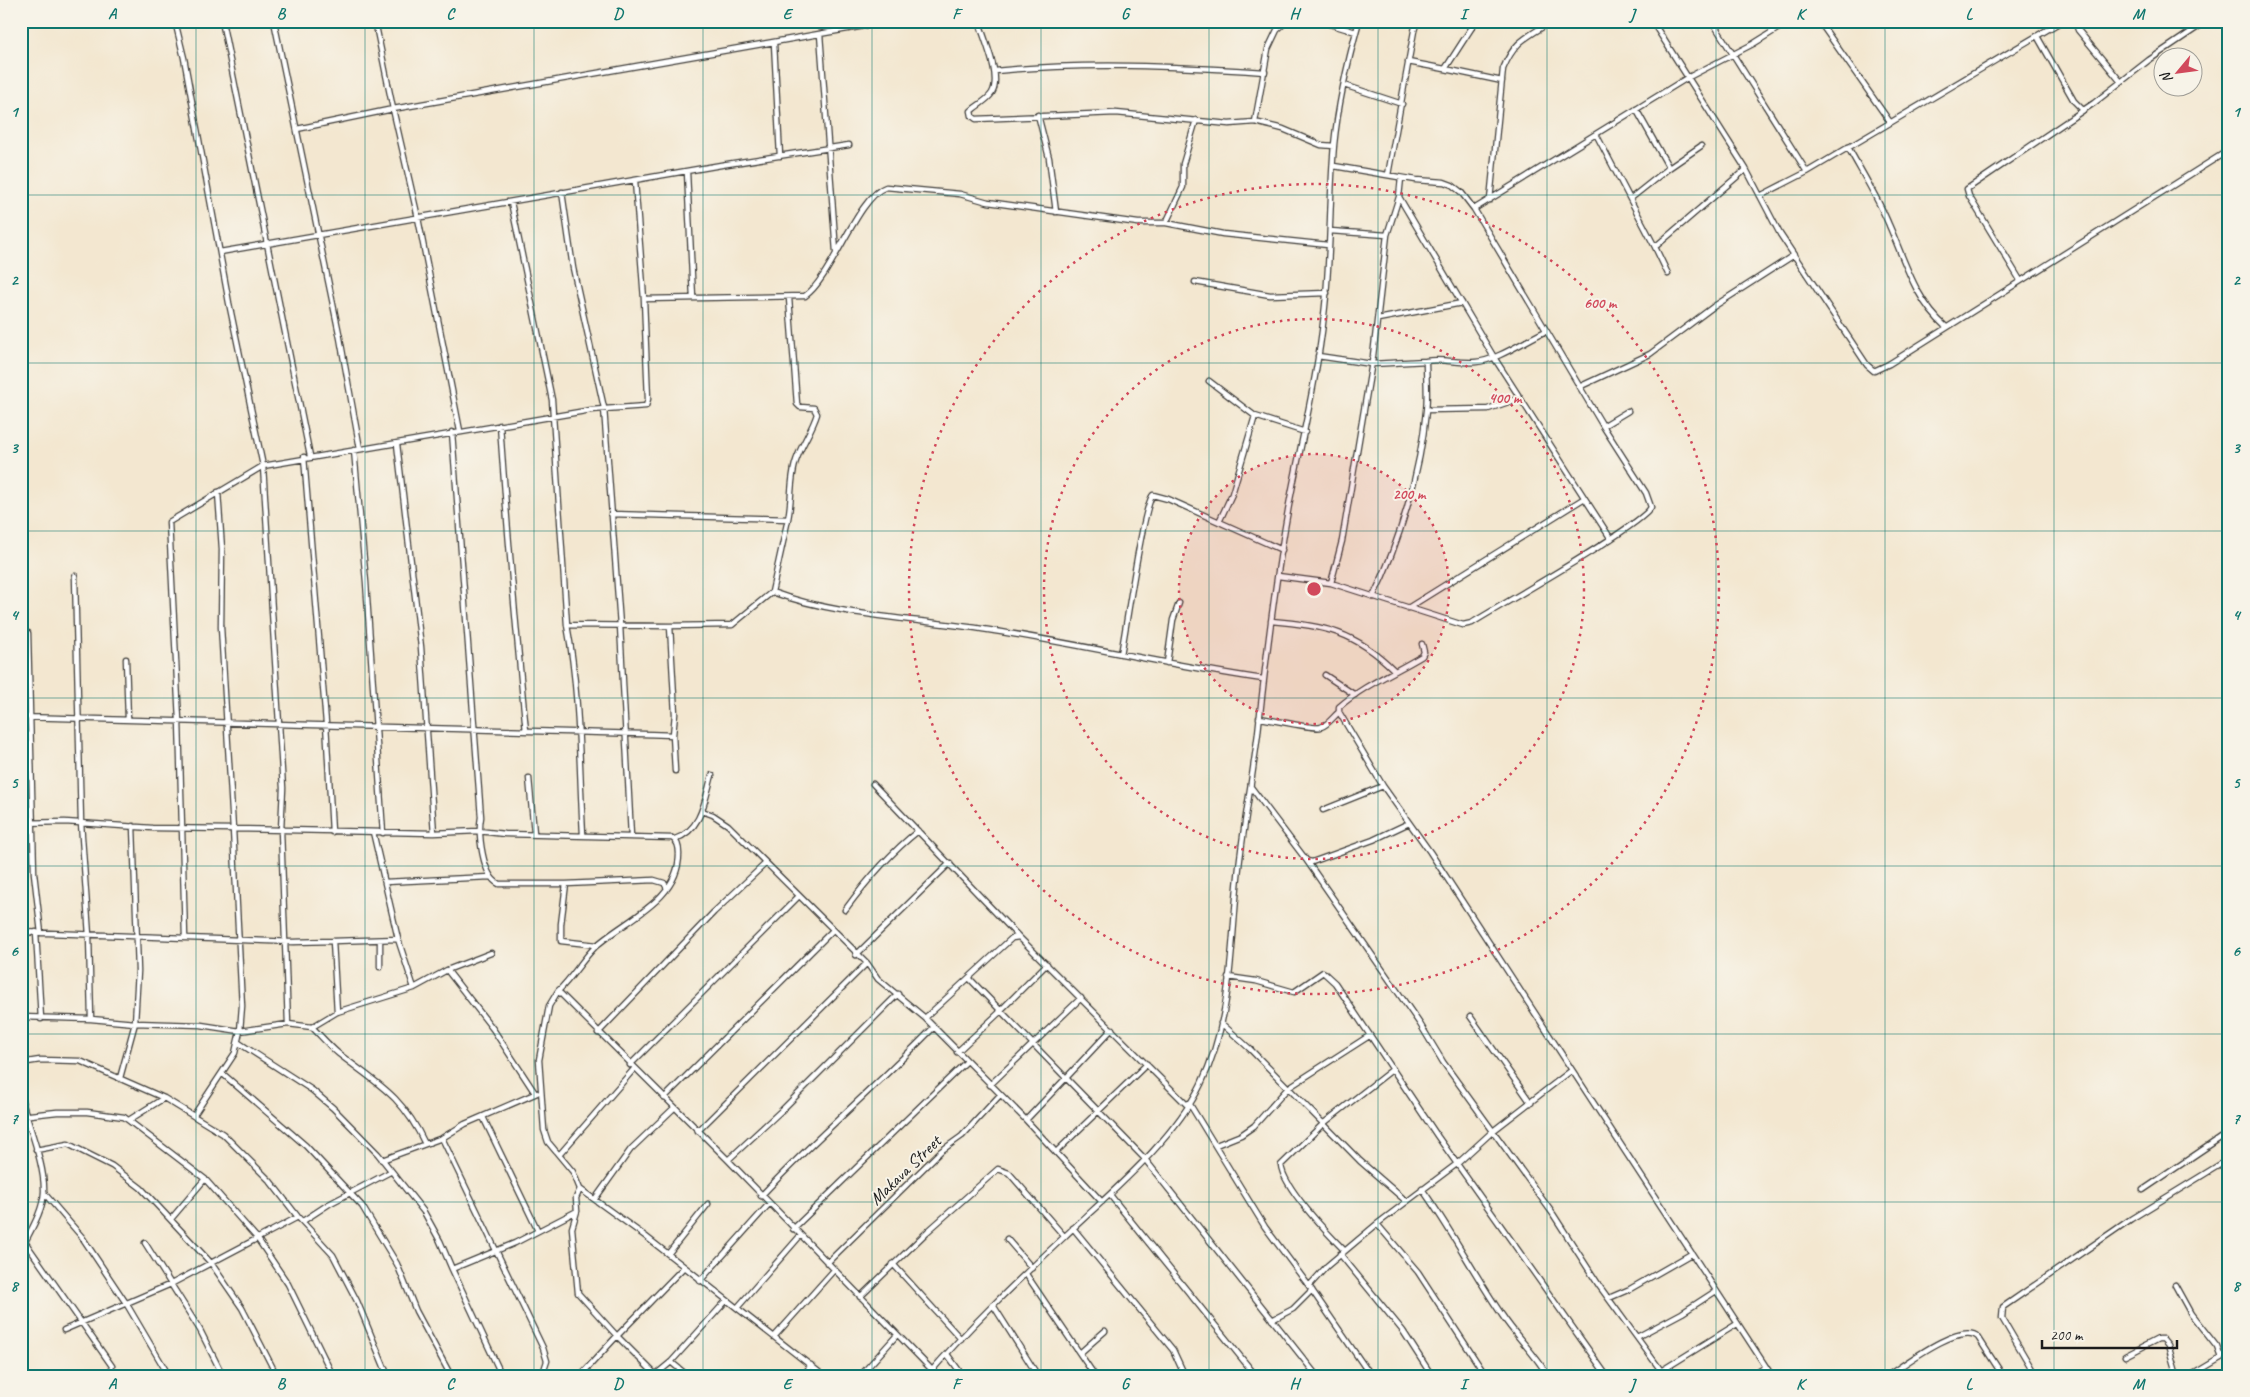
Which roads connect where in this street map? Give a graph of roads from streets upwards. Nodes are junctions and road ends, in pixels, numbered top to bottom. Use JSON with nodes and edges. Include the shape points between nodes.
{"nodes":[{"id":1,"x":175,"y":21,"type":"edge"},
{"id":2,"x":222,"y":21,"type":"edge"},
{"id":3,"x":274,"y":21,"type":"edge"},
{"id":4,"x":376,"y":21,"type":"edge"},
{"id":5,"x":893,"y":21,"type":"edge"},
{"id":6,"x":979,"y":21,"type":"edge"},
{"id":7,"x":1147,"y":21,"type":"edge"},
{"id":8,"x":1206,"y":21,"type":"edge"},
{"id":9,"x":1287,"y":21,"type":"edge"},
{"id":10,"x":1319,"y":21,"type":"edge"},
{"id":11,"x":1359,"y":21,"type":"edge"},
{"id":12,"x":1417,"y":21,"type":"edge"},
{"id":13,"x":1476,"y":21,"type":"edge"},
{"id":14,"x":1552,"y":21,"type":"edge"},
{"id":15,"x":1652,"y":21,"type":"edge"},
{"id":16,"x":1712,"y":21,"type":"edge"},
{"id":17,"x":1790,"y":21,"type":"edge"},
{"id":18,"x":1819,"y":21,"type":"edge"},
{"id":19,"x":2062,"y":21,"type":"edge"},
{"id":20,"x":2076,"y":21,"type":"edge"},
{"id":21,"x":2207,"y":21,"type":"edge"},
{"id":22,"x":865,"y":24,"type":"edge"},
{"id":23,"x":1356,"y":32,"type":"junction"},
{"id":24,"x":820,"y":34,"type":"junction"},
{"id":25,"x":2037,"y":36,"type":"junction"},
{"id":26,"x":774,"y":43,"type":"junction"},
{"id":27,"x":1733,"y":54,"type":"junction"},
{"id":28,"x":1408,"y":62,"type":"junction"},
{"id":29,"x":1445,"y":69,"type":"junction"},
{"id":30,"x":994,"y":71,"type":"junction"},
{"id":31,"x":1265,"y":72,"type":"junction"},
{"id":32,"x":1687,"y":78,"type":"junction"},
{"id":33,"x":1502,"y":81,"type":"junction"},
{"id":34,"x":2121,"y":82,"type":"junction"},
{"id":35,"x":1344,"y":85,"type":"junction"},
{"id":36,"x":1402,"y":104,"type":"junction"},
{"id":37,"x":393,"y":109,"type":"junction"},
{"id":38,"x":1636,"y":110,"type":"junction"},
{"id":39,"x":2083,"y":110,"type":"junction"},
{"id":40,"x":1038,"y":115,"type":"junction"},
{"id":41,"x":1196,"y":120,"type":"junction"},
{"id":42,"x":1255,"y":122,"type":"junction"},
{"id":43,"x":1890,"y":122,"type":"junction"},
{"id":44,"x":297,"y":129,"type":"junction"},
{"id":45,"x":1596,"y":134,"type":"junction"},
{"id":46,"x":849,"y":146,"type":"dead end"},
{"id":47,"x":1334,"y":146,"type":"junction"},
{"id":48,"x":1701,"y":146,"type":"dead end"},
{"id":49,"x":1848,"y":147,"type":"junction"},
{"id":50,"x":827,"y":148,"type":"junction"},
{"id":51,"x":2229,"y":150,"type":"edge"},
{"id":52,"x":780,"y":156,"type":"junction"},
{"id":53,"x":1334,"y":166,"type":"junction"},
{"id":54,"x":1669,"y":168,"type":"junction"},
{"id":55,"x":1746,"y":169,"type":"junction"},
{"id":56,"x":687,"y":172,"type":"junction"},
{"id":57,"x":1807,"y":172,"type":"junction"},
{"id":58,"x":1388,"y":175,"type":"junction"},
{"id":59,"x":1401,"y":178,"type":"junction"},
{"id":60,"x":635,"y":181,"type":"junction"},
{"id":61,"x":562,"y":192,"type":"junction"},
{"id":62,"x":1760,"y":196,"type":"junction"},
{"id":63,"x":1399,"y":198,"type":"junction"},
{"id":64,"x":1490,"y":200,"type":"junction"},
{"id":65,"x":1630,"y":200,"type":"junction"},
{"id":66,"x":511,"y":202,"type":"junction"},
{"id":67,"x":1474,"y":209,"type":"junction"},
{"id":68,"x":1056,"y":212,"type":"junction"},
{"id":69,"x":418,"y":218,"type":"junction"},
{"id":70,"x":1166,"y":223,"type":"junction"},
{"id":71,"x":1330,"y":231,"type":"junction"},
{"id":72,"x":1387,"y":235,"type":"junction"},
{"id":73,"x":319,"y":236,"type":"junction"},
{"id":74,"x":268,"y":243,"type":"junction"},
{"id":75,"x":1328,"y":245,"type":"junction"},
{"id":76,"x":1655,"y":247,"type":"junction"},
{"id":77,"x":220,"y":252,"type":"junction"},
{"id":78,"x":836,"y":252,"type":"junction"},
{"id":79,"x":1794,"y":255,"type":"junction"},
{"id":80,"x":1668,"y":274,"type":"dead end"},
{"id":81,"x":2020,"y":280,"type":"junction"},
{"id":82,"x":1195,"y":282,"type":"dead end"},
{"id":83,"x":1326,"y":293,"type":"junction"},
{"id":84,"x":694,"y":298,"type":"junction"},
{"id":85,"x":789,"y":298,"type":"junction"},
{"id":86,"x":644,"y":299,"type":"junction"},
{"id":87,"x":1462,"y":303,"type":"junction"},
{"id":88,"x":1378,"y":319,"type":"junction"},
{"id":89,"x":1946,"y":327,"type":"junction"},
{"id":90,"x":1546,"y":331,"type":"junction"},
{"id":91,"x":1318,"y":356,"type":"junction"},
{"id":92,"x":1495,"y":359,"type":"junction"},
{"id":93,"x":1426,"y":361,"type":"junction"},
{"id":94,"x":1372,"y":364,"type":"junction"},
{"id":95,"x":1209,"y":381,"type":"dead end"},
{"id":96,"x":1579,"y":388,"type":"junction"},
{"id":97,"x":1520,"y":398,"type":"junction"},
{"id":98,"x":604,"y":408,"type":"junction"},
{"id":99,"x":1426,"y":410,"type":"junction"},
{"id":100,"x":1628,"y":411,"type":"dead end"},
{"id":101,"x":552,"y":416,"type":"junction"},
{"id":102,"x":1255,"y":416,"type":"junction"},
{"id":103,"x":500,"y":425,"type":"junction"},
{"id":104,"x":1603,"y":426,"type":"junction"},
{"id":105,"x":460,"y":431,"type":"junction"},
{"id":106,"x":452,"y":432,"type":"junction"},
{"id":107,"x":1305,"y":432,"type":"junction"},
{"id":108,"x":397,"y":444,"type":"junction"},
{"id":109,"x":357,"y":450,"type":"junction"},
{"id":110,"x":310,"y":456,"type":"junction"},
{"id":111,"x":304,"y":458,"type":"junction"},
{"id":112,"x":263,"y":466,"type":"junction"},
{"id":113,"x":218,"y":492,"type":"junction"},
{"id":114,"x":1583,"y":499,"type":"junction"},
{"id":115,"x":611,"y":514,"type":"junction"},
{"id":116,"x":788,"y":518,"type":"junction"},
{"id":117,"x":1219,"y":522,"type":"junction"},
{"id":118,"x":1610,"y":539,"type":"junction"},
{"id":119,"x":1282,"y":550,"type":"junction"},
{"id":120,"x":75,"y":576,"type":"dead end"},
{"id":121,"x":1278,"y":576,"type":"junction"},
{"id":122,"x":1330,"y":583,"type":"junction"},
{"id":123,"x":772,"y":592,"type":"junction"},
{"id":124,"x":1373,"y":597,"type":"junction"},
{"id":125,"x":1178,"y":603,"type":"dead end"},
{"id":126,"x":1408,"y":608,"type":"junction"},
{"id":127,"x":1271,"y":621,"type":"junction"},
{"id":128,"x":567,"y":625,"type":"junction"},
{"id":129,"x":620,"y":625,"type":"junction"},
{"id":130,"x":670,"y":626,"type":"junction"},
{"id":131,"x":28,"y":633,"type":"dead end"},
{"id":132,"x":1422,"y":644,"type":"dead end"},
{"id":133,"x":1121,"y":654,"type":"junction"},
{"id":134,"x":126,"y":659,"type":"dead end"},
{"id":135,"x":1167,"y":663,"type":"junction"},
{"id":136,"x":1394,"y":670,"type":"junction"},
{"id":137,"x":1324,"y":675,"type":"dead end"},
{"id":138,"x":1263,"y":679,"type":"junction"},
{"id":139,"x":1355,"y":694,"type":"junction"},
{"id":140,"x":1339,"y":712,"type":"junction"},
{"id":141,"x":21,"y":717,"type":"edge"},
{"id":142,"x":30,"y":717,"type":"junction"},
{"id":143,"x":79,"y":718,"type":"junction"},
{"id":144,"x":1259,"y":718,"type":"junction"},
{"id":145,"x":128,"y":719,"type":"junction"},
{"id":146,"x":179,"y":720,"type":"junction"},
{"id":147,"x":227,"y":721,"type":"junction"},
{"id":148,"x":278,"y":722,"type":"junction"},
{"id":149,"x":326,"y":723,"type":"junction"},
{"id":150,"x":377,"y":726,"type":"junction"},
{"id":151,"x":426,"y":728,"type":"junction"},
{"id":152,"x":475,"y":729,"type":"junction"},
{"id":153,"x":526,"y":731,"type":"junction"},
{"id":154,"x":578,"y":731,"type":"junction"},
{"id":155,"x":627,"y":733,"type":"junction"},
{"id":156,"x":673,"y":735,"type":"junction"},
{"id":157,"x":675,"y":771,"type":"dead end"},
{"id":158,"x":712,"y":774,"type":"dead end"},
{"id":159,"x":529,"y":778,"type":"dead end"},
{"id":160,"x":873,"y":784,"type":"dead end"},
{"id":161,"x":1250,"y":786,"type":"junction"},
{"id":162,"x":1383,"y":786,"type":"junction"},
{"id":163,"x":1323,"y":810,"type":"dead end"},
{"id":164,"x":702,"y":811,"type":"junction"},
{"id":165,"x":21,"y":823,"type":"edge"},
{"id":166,"x":32,"y":823,"type":"junction"},
{"id":167,"x":81,"y":823,"type":"junction"},
{"id":168,"x":1409,"y":823,"type":"junction"},
{"id":169,"x":133,"y":826,"type":"junction"},
{"id":170,"x":182,"y":829,"type":"junction"},
{"id":171,"x":233,"y":829,"type":"junction"},
{"id":172,"x":281,"y":830,"type":"junction"},
{"id":173,"x":478,"y":831,"type":"junction"},
{"id":174,"x":918,"y":831,"type":"junction"},
{"id":175,"x":332,"y":832,"type":"junction"},
{"id":176,"x":373,"y":832,"type":"junction"},
{"id":177,"x":383,"y":833,"type":"junction"},
{"id":178,"x":434,"y":833,"type":"junction"},
{"id":179,"x":534,"y":833,"type":"junction"},
{"id":180,"x":583,"y":834,"type":"junction"},
{"id":181,"x":631,"y":836,"type":"junction"},
{"id":182,"x":675,"y":840,"type":"junction"},
{"id":183,"x":1307,"y":861,"type":"junction"},
{"id":184,"x":950,"y":863,"type":"junction"},
{"id":185,"x":765,"y":864,"type":"junction"},
{"id":186,"x":490,"y":877,"type":"junction"},
{"id":187,"x":385,"y":882,"type":"junction"},
{"id":188,"x":566,"y":884,"type":"junction"},
{"id":189,"x":667,"y":889,"type":"junction"},
{"id":190,"x":800,"y":896,"type":"junction"},
{"id":191,"x":845,"y":910,"type":"dead end"},
{"id":192,"x":832,"y":931,"type":"junction"},
{"id":193,"x":21,"y":932,"type":"edge"},
{"id":194,"x":39,"y":933,"type":"junction"},
{"id":195,"x":89,"y":935,"type":"junction"},
{"id":196,"x":136,"y":937,"type":"junction"},
{"id":197,"x":185,"y":937,"type":"junction"},
{"id":198,"x":1019,"y":937,"type":"junction"},
{"id":199,"x":398,"y":939,"type":"junction"},
{"id":200,"x":237,"y":940,"type":"junction"},
{"id":201,"x":380,"y":940,"type":"junction"},
{"id":202,"x":333,"y":941,"type":"junction"},
{"id":203,"x":286,"y":942,"type":"junction"},
{"id":204,"x":597,"y":945,"type":"junction"},
{"id":205,"x":491,"y":953,"type":"dead end"},
{"id":206,"x":856,"y":955,"type":"junction"},
{"id":207,"x":867,"y":963,"type":"junction"},
{"id":208,"x":1047,"y":964,"type":"junction"},
{"id":209,"x":380,"y":967,"type":"dead end"},
{"id":210,"x":447,"y":970,"type":"junction"},
{"id":211,"x":1228,"y":977,"type":"junction"},
{"id":212,"x":970,"y":978,"type":"junction"},
{"id":213,"x":414,"y":988,"type":"junction"},
{"id":214,"x":558,"y":991,"type":"junction"},
{"id":215,"x":898,"y":994,"type":"junction"},
{"id":216,"x":1081,"y":998,"type":"junction"},
{"id":217,"x":1001,"y":1010,"type":"junction"},
{"id":218,"x":337,"y":1012,"type":"junction"},
{"id":219,"x":1470,"y":1016,"type":"dead end"},
{"id":220,"x":21,"y":1017,"type":"edge"},
{"id":221,"x":926,"y":1018,"type":"junction"},
{"id":222,"x":41,"y":1019,"type":"junction"},
{"id":223,"x":91,"y":1019,"type":"junction"},
{"id":224,"x":1221,"y":1023,"type":"junction"},
{"id":225,"x":136,"y":1024,"type":"junction"},
{"id":226,"x":288,"y":1024,"type":"junction"},
{"id":227,"x":312,"y":1027,"type":"junction"},
{"id":228,"x":934,"y":1028,"type":"junction"},
{"id":229,"x":1112,"y":1029,"type":"junction"},
{"id":230,"x":240,"y":1031,"type":"junction"},
{"id":231,"x":598,"y":1033,"type":"junction"},
{"id":232,"x":1369,"y":1036,"type":"junction"},
{"id":233,"x":238,"y":1042,"type":"junction"},
{"id":234,"x":1034,"y":1044,"type":"junction"},
{"id":235,"x":957,"y":1052,"type":"junction"},
{"id":236,"x":966,"y":1062,"type":"junction"},
{"id":237,"x":21,"y":1063,"type":"edge"},
{"id":238,"x":1147,"y":1064,"type":"junction"},
{"id":239,"x":630,"y":1065,"type":"junction"},
{"id":240,"x":634,"y":1069,"type":"junction"},
{"id":241,"x":1393,"y":1069,"type":"junction"},
{"id":242,"x":1572,"y":1070,"type":"junction"},
{"id":243,"x":222,"y":1074,"type":"junction"},
{"id":244,"x":120,"y":1078,"type":"junction"},
{"id":245,"x":1066,"y":1078,"type":"junction"},
{"id":246,"x":990,"y":1085,"type":"junction"},
{"id":247,"x":1288,"y":1088,"type":"junction"},
{"id":248,"x":541,"y":1091,"type":"junction"},
{"id":249,"x":535,"y":1093,"type":"junction"},
{"id":250,"x":1000,"y":1095,"type":"junction"},
{"id":251,"x":21,"y":1097,"type":"edge"},
{"id":252,"x":164,"y":1098,"type":"junction"},
{"id":253,"x":664,"y":1098,"type":"junction"},
{"id":254,"x":1531,"y":1103,"type":"junction"},
{"id":255,"x":1189,"y":1105,"type":"junction"},
{"id":256,"x":674,"y":1108,"type":"junction"},
{"id":257,"x":1098,"y":1112,"type":"junction"},
{"id":258,"x":194,"y":1114,"type":"junction"},
{"id":259,"x":23,"y":1116,"type":"edge"},
{"id":260,"x":483,"y":1117,"type":"junction"},
{"id":261,"x":129,"y":1120,"type":"junction"},
{"id":262,"x":1026,"y":1120,"type":"junction"},
{"id":263,"x":1324,"y":1123,"type":"junction"},
{"id":264,"x":698,"y":1131,"type":"junction"},
{"id":265,"x":1493,"y":1131,"type":"junction"},
{"id":266,"x":2229,"y":1132,"type":"edge"},
{"id":267,"x":442,"y":1138,"type":"junction"},
{"id":268,"x":425,"y":1144,"type":"junction"},
{"id":269,"x":1216,"y":1145,"type":"junction"},
{"id":270,"x":36,"y":1150,"type":"junction"},
{"id":271,"x":1056,"y":1152,"type":"junction"},
{"id":272,"x":560,"y":1154,"type":"junction"},
{"id":273,"x":1144,"y":1158,"type":"junction"},
{"id":274,"x":2229,"y":1158,"type":"edge"},
{"id":275,"x":382,"y":1160,"type":"junction"},
{"id":276,"x":728,"y":1160,"type":"junction"},
{"id":277,"x":1458,"y":1163,"type":"junction"},
{"id":278,"x":390,"y":1172,"type":"junction"},
{"id":279,"x":205,"y":1179,"type":"junction"},
{"id":280,"x":580,"y":1189,"type":"junction"},
{"id":281,"x":1422,"y":1189,"type":"junction"},
{"id":282,"x":2143,"y":1190,"type":"dead end"},
{"id":283,"x":44,"y":1193,"type":"junction"},
{"id":284,"x":348,"y":1193,"type":"junction"},
{"id":285,"x":1110,"y":1195,"type":"junction"},
{"id":286,"x":761,"y":1196,"type":"junction"},
{"id":287,"x":595,"y":1199,"type":"junction"},
{"id":288,"x":1406,"y":1201,"type":"junction"},
{"id":289,"x":1102,"y":1202,"type":"junction"},
{"id":290,"x":708,"y":1204,"type":"dead end"},
{"id":291,"x":769,"y":1204,"type":"junction"},
{"id":292,"x":577,"y":1211,"type":"junction"},
{"id":293,"x":298,"y":1218,"type":"junction"},
{"id":294,"x":171,"y":1219,"type":"junction"},
{"id":295,"x":303,"y":1221,"type":"junction"},
{"id":296,"x":1377,"y":1224,"type":"junction"},
{"id":297,"x":1073,"y":1228,"type":"junction"},
{"id":298,"x":793,"y":1229,"type":"junction"},
{"id":299,"x":538,"y":1231,"type":"junction"},
{"id":300,"x":800,"y":1236,"type":"junction"},
{"id":301,"x":1064,"y":1236,"type":"junction"},
{"id":302,"x":257,"y":1238,"type":"junction"},
{"id":303,"x":1008,"y":1239,"type":"dead end"},
{"id":304,"x":25,"y":1242,"type":"junction"},
{"id":305,"x":145,"y":1243,"type":"dead end"},
{"id":306,"x":21,"y":1250,"type":"edge"},
{"id":307,"x":496,"y":1251,"type":"junction"},
{"id":308,"x":1343,"y":1252,"type":"junction"},
{"id":309,"x":668,"y":1254,"type":"junction"},
{"id":310,"x":1691,"y":1254,"type":"junction"},
{"id":311,"x":211,"y":1263,"type":"junction"},
{"id":312,"x":827,"y":1263,"type":"junction"},
{"id":313,"x":893,"y":1264,"type":"junction"},
{"id":314,"x":684,"y":1267,"type":"junction"},
{"id":315,"x":1032,"y":1268,"type":"junction"},
{"id":316,"x":452,"y":1269,"type":"junction"},
{"id":317,"x":834,"y":1270,"type":"junction"},
{"id":318,"x":1026,"y":1274,"type":"junction"},
{"id":319,"x":700,"y":1281,"type":"junction"},
{"id":320,"x":171,"y":1284,"type":"junction"},
{"id":321,"x":2175,"y":1285,"type":"dead end"},
{"id":322,"x":1309,"y":1286,"type":"junction"},
{"id":323,"x":1312,"y":1290,"type":"junction"},
{"id":324,"x":1716,"y":1291,"type":"junction"},
{"id":325,"x":860,"y":1297,"type":"junction"},
{"id":326,"x":1609,"y":1298,"type":"junction"},
{"id":327,"x":726,"y":1302,"type":"junction"},
{"id":328,"x":126,"y":1303,"type":"junction"},
{"id":329,"x":993,"y":1304,"type":"junction"},
{"id":330,"x":737,"y":1308,"type":"junction"},
{"id":331,"x":1272,"y":1320,"type":"junction"},
{"id":332,"x":81,"y":1323,"type":"junction"},
{"id":333,"x":1737,"y":1324,"type":"junction"},
{"id":334,"x":64,"y":1330,"type":"dead end"},
{"id":335,"x":1105,"y":1331,"type":"dead end"},
{"id":336,"x":617,"y":1336,"type":"junction"},
{"id":337,"x":897,"y":1336,"type":"junction"},
{"id":338,"x":774,"y":1337,"type":"junction"},
{"id":339,"x":1637,"y":1337,"type":"junction"},
{"id":340,"x":961,"y":1339,"type":"junction"},
{"id":341,"x":1080,"y":1353,"type":"junction"},
{"id":342,"x":2229,"y":1353,"type":"edge"},
{"id":343,"x":948,"y":1354,"type":"junction"},
{"id":344,"x":2125,"y":1356,"type":"dead end"},
{"id":345,"x":2220,"y":1358,"type":"junction"},
{"id":346,"x":671,"y":1362,"type":"junction"},
{"id":347,"x":25,"y":1363,"type":"dead end"},
{"id":348,"x":811,"y":1365,"type":"junction"},
{"id":349,"x":112,"y":1366,"type":"dead end"},
{"id":350,"x":1766,"y":1367,"type":"junction"},
{"id":351,"x":1366,"y":1369,"type":"junction"},
{"id":352,"x":932,"y":1370,"type":"junction"},
{"id":353,"x":1661,"y":1371,"type":"junction"},
{"id":354,"x":21,"y":1372,"type":"edge"},
{"id":355,"x":654,"y":1375,"type":"edge"},
{"id":356,"x":169,"y":1376,"type":"edge"},
{"id":357,"x":223,"y":1376,"type":"edge"},
{"id":358,"x":277,"y":1376,"type":"edge"},
{"id":359,"x":333,"y":1376,"type":"edge"},
{"id":360,"x":387,"y":1376,"type":"edge"},
{"id":361,"x":451,"y":1376,"type":"edge"},
{"id":362,"x":502,"y":1376,"type":"edge"},
{"id":363,"x":542,"y":1376,"type":"edge"},
{"id":364,"x":580,"y":1376,"type":"edge"},
{"id":365,"x":688,"y":1376,"type":"edge"},
{"id":366,"x":803,"y":1376,"type":"edge"},
{"id":367,"x":824,"y":1376,"type":"edge"},
{"id":368,"x":860,"y":1376,"type":"edge"},
{"id":369,"x":927,"y":1376,"type":"edge"},
{"id":370,"x":963,"y":1376,"type":"edge"},
{"id":371,"x":1038,"y":1376,"type":"edge"},
{"id":372,"x":1095,"y":1376,"type":"edge"},
{"id":373,"x":1185,"y":1376,"type":"edge"},
{"id":374,"x":1256,"y":1376,"type":"edge"},
{"id":375,"x":1317,"y":1376,"type":"edge"},
{"id":376,"x":1355,"y":1376,"type":"edge"},
{"id":377,"x":1372,"y":1376,"type":"edge"},
{"id":378,"x":1432,"y":1376,"type":"edge"},
{"id":379,"x":1486,"y":1376,"type":"edge"},
{"id":380,"x":1548,"y":1376,"type":"edge"},
{"id":381,"x":1607,"y":1376,"type":"edge"},
{"id":382,"x":1665,"y":1376,"type":"edge"},
{"id":383,"x":1751,"y":1376,"type":"edge"},
{"id":384,"x":1772,"y":1376,"type":"edge"},
{"id":385,"x":1887,"y":1376,"type":"edge"},
{"id":386,"x":2003,"y":1376,"type":"edge"},
{"id":387,"x":2036,"y":1376,"type":"edge"},
{"id":388,"x":2176,"y":1376,"type":"edge"},
{"id":389,"x":2190,"y":1376,"type":"edge"}],
"edges":[{"from":1,"to":77,"type":"street"},
{"from":2,"to":74,"type":"street"},
{"from":3,"to":44,"type":"street"},
{"from":4,"to":37,"type":"street"},
{"from":5,"to":22,"type":"street"},
{"from":6,"to":30,"type":"street"},
{"from":7,"to":8,"type":"street"},
{"from":9,"to":31,"type":"street","via":[[1272,38]]},
{"from":10,"to":23,"type":"street"},
{"from":11,"to":23,"type":"street"},
{"from":12,"to":28,"type":"street"},
{"from":13,"to":29,"type":"street"},
{"from":14,"to":33,"type":"street","via":[[1510,51]]},
{"from":15,"to":32,"type":"street"},
{"from":16,"to":27,"type":"street"},
{"from":17,"to":27,"type":"street"},
{"from":18,"to":43,"type":"street"},
{"from":19,"to":25,"type":"street"},
{"from":20,"to":34,"type":"street","via":[[2078,30]]},
{"from":21,"to":34,"type":"street"},
{"from":22,"to":24,"type":"street"},
{"from":23,"to":35,"type":"street"},
{"from":24,"to":26,"type":"street"},
{"from":24,"to":50,"type":"street"},
{"from":25,"to":39,"type":"street","via":[[2074,101]]},
{"from":25,"to":43,"type":"street"},
{"from":26,"to":37,"type":"street"},
{"from":26,"to":52,"type":"street"},
{"from":27,"to":32,"type":"street"},
{"from":27,"to":57,"type":"street"},
{"from":28,"to":29,"type":"street"},
{"from":28,"to":36,"type":"street"},
{"from":29,"to":33,"type":"street"},
{"from":30,"to":31,"type":"street","via":[[1037,67]]},
{"from":30,"to":40,"type":"street","via":[[991,94],[972,109],[974,118]]},
{"from":31,"to":42,"type":"street"},
{"from":32,"to":38,"type":"street"},
{"from":32,"to":55,"type":"street"},
{"from":33,"to":64,"type":"street"},
{"from":34,"to":39,"type":"street"},
{"from":35,"to":36,"type":"street"},
{"from":35,"to":47,"type":"street"},
{"from":36,"to":58,"type":"street"},
{"from":37,"to":44,"type":"street"},
{"from":37,"to":69,"type":"street"},
{"from":38,"to":45,"type":"street"},
{"from":38,"to":54,"type":"street"},
{"from":39,"to":81,"type":"street","via":[[1967,190]]},
{"from":40,"to":41,"type":"street","via":[[1116,113]]},
{"from":40,"to":68,"type":"street"},
{"from":41,"to":42,"type":"street","via":[[1240,125]]},
{"from":41,"to":70,"type":"street","via":[[1183,164],[1183,187]]},
{"from":42,"to":47,"type":"street","via":[[1283,129],[1321,145]]},
{"from":43,"to":49,"type":"street"},
{"from":44,"to":73,"type":"street"},
{"from":45,"to":64,"type":"street"},
{"from":45,"to":65,"type":"street"},
{"from":46,"to":50,"type":"street"},
{"from":47,"to":53,"type":"street"},
{"from":48,"to":54,"type":"street"},
{"from":49,"to":57,"type":"street"},
{"from":49,"to":89,"type":"street","via":[[1889,224],[1911,281],[1936,319]]},
{"from":50,"to":52,"type":"street"},
{"from":50,"to":78,"type":"street"},
{"from":51,"to":81,"type":"street"},
{"from":52,"to":56,"type":"street"},
{"from":53,"to":58,"type":"street"},
{"from":53,"to":71,"type":"street"},
{"from":54,"to":65,"type":"street"},
{"from":55,"to":62,"type":"street"},
{"from":55,"to":76,"type":"street"},
{"from":56,"to":60,"type":"street"},
{"from":56,"to":84,"type":"street"},
{"from":57,"to":62,"type":"street"},
{"from":58,"to":59,"type":"street"},
{"from":59,"to":63,"type":"street"},
{"from":59,"to":67,"type":"street","via":[[1452,185]]},
{"from":60,"to":61,"type":"street"},
{"from":60,"to":86,"type":"street"},
{"from":61,"to":66,"type":"street"},
{"from":61,"to":98,"type":"street","via":[[574,268]]},
{"from":62,"to":79,"type":"street"},
{"from":63,"to":72,"type":"street"},
{"from":63,"to":87,"type":"street"},
{"from":64,"to":67,"type":"street"},
{"from":65,"to":76,"type":"street"},
{"from":66,"to":69,"type":"street"},
{"from":66,"to":101,"type":"street","via":[[552,400]]},
{"from":67,"to":90,"type":"street"},
{"from":68,"to":70,"type":"street","via":[[1138,223]]},
{"from":68,"to":78,"type":"street","via":[[988,202],[960,194],[886,187],[871,199]]},
{"from":69,"to":73,"type":"street"},
{"from":69,"to":105,"type":"street"},
{"from":70,"to":75,"type":"street","via":[[1223,234]]},
{"from":71,"to":72,"type":"street"},
{"from":71,"to":75,"type":"street"},
{"from":72,"to":88,"type":"street"},
{"from":73,"to":74,"type":"street"},
{"from":73,"to":109,"type":"street"},
{"from":74,"to":77,"type":"street"},
{"from":74,"to":110,"type":"street"},
{"from":75,"to":83,"type":"street"},
{"from":76,"to":80,"type":"street"},
{"from":77,"to":112,"type":"street"},
{"from":78,"to":85,"type":"street","via":[[809,294]]},
{"from":79,"to":89,"type":"street","via":[[1874,371]]},
{"from":79,"to":96,"type":"street","via":[[1713,306],[1650,354]]},
{"from":81,"to":89,"type":"street"},
{"from":82,"to":83,"type":"street","via":[[1270,295]]},
{"from":83,"to":91,"type":"street"},
{"from":84,"to":85,"type":"street"},
{"from":84,"to":86,"type":"street"},
{"from":85,"to":116,"type":"street","via":[[797,404],[814,408],[817,414],[796,462]]},
{"from":86,"to":98,"type":"street","via":[[647,404],[644,407]]},
{"from":87,"to":88,"type":"street"},
{"from":87,"to":92,"type":"street"},
{"from":88,"to":94,"type":"street"},
{"from":90,"to":92,"type":"street","via":[[1506,350]]},
{"from":90,"to":96,"type":"street"},
{"from":91,"to":94,"type":"street"},
{"from":91,"to":107,"type":"street"},
{"from":92,"to":93,"type":"street"},
{"from":92,"to":97,"type":"street"},
{"from":93,"to":94,"type":"street"},
{"from":93,"to":99,"type":"street"},
{"from":94,"to":122,"type":"street","via":[[1342,541]]},
{"from":95,"to":102,"type":"street"},
{"from":96,"to":104,"type":"street"},
{"from":97,"to":99,"type":"street","via":[[1488,409]]},
{"from":97,"to":114,"type":"street"},
{"from":98,"to":101,"type":"street"},
{"from":98,"to":115,"type":"street"},
{"from":99,"to":124,"type":"street","via":[[1419,455],[1402,523]]},
{"from":100,"to":104,"type":"street"},
{"from":101,"to":103,"type":"street"},
{"from":101,"to":128,"type":"street"},
{"from":102,"to":107,"type":"street"},
{"from":102,"to":117,"type":"street","via":[[1235,487]]},
{"from":103,"to":105,"type":"street"},
{"from":103,"to":153,"type":"street"},
{"from":104,"to":118,"type":"street","via":[[1651,502],[1647,514]]},
{"from":105,"to":106,"type":"street"},
{"from":106,"to":108,"type":"street"},
{"from":106,"to":152,"type":"street"},
{"from":107,"to":119,"type":"street"},
{"from":108,"to":109,"type":"street"},
{"from":108,"to":151,"type":"street","via":[[421,647]]},
{"from":109,"to":110,"type":"street"},
{"from":109,"to":150,"type":"street"},
{"from":110,"to":111,"type":"street"},
{"from":111,"to":112,"type":"street"},
{"from":111,"to":149,"type":"street"},
{"from":112,"to":113,"type":"street"},
{"from":112,"to":148,"type":"street"},
{"from":113,"to":146,"type":"street","via":[[172,519],[168,525]]},
{"from":113,"to":147,"type":"street"},
{"from":114,"to":118,"type":"street"},
{"from":114,"to":126,"type":"street"},
{"from":115,"to":116,"type":"street"},
{"from":115,"to":129,"type":"street"},
{"from":116,"to":123,"type":"street"},
{"from":117,"to":119,"type":"street"},
{"from":117,"to":133,"type":"street","via":[[1168,499],[1151,496],[1142,524]]},
{"from":118,"to":126,"type":"street","via":[[1472,623],[1463,625]]},
{"from":119,"to":121,"type":"street"},
{"from":120,"to":143,"type":"street"},
{"from":121,"to":122,"type":"street"},
{"from":121,"to":127,"type":"street"},
{"from":122,"to":124,"type":"street"},
{"from":123,"to":130,"type":"street","via":[[732,626]]},
{"from":123,"to":133,"type":"street","via":[[845,610],[994,631]]},
{"from":124,"to":126,"type":"street"},
{"from":125,"to":135,"type":"street"},
{"from":127,"to":136,"type":"street","via":[[1299,623],[1354,638]]},
{"from":127,"to":138,"type":"street"},
{"from":128,"to":129,"type":"street"},
{"from":128,"to":154,"type":"street","via":[[572,647]]},
{"from":129,"to":130,"type":"street"},
{"from":129,"to":155,"type":"street"},
{"from":130,"to":156,"type":"street","via":[[675,714]]},
{"from":131,"to":142,"type":"street"},
{"from":132,"to":136,"type":"street","via":[[1422,656]]},
{"from":133,"to":135,"type":"street"},
{"from":134,"to":145,"type":"street"},
{"from":135,"to":138,"type":"street"},
{"from":136,"to":139,"type":"street"},
{"from":137,"to":139,"type":"street"},
{"from":138,"to":144,"type":"street"},
{"from":139,"to":140,"type":"street","via":[[1339,707]]},
{"from":140,"to":144,"type":"street","via":[[1324,726],[1314,729],[1287,721]]},
{"from":140,"to":162,"type":"street"},
{"from":141,"to":142,"type":"street"},
{"from":142,"to":143,"type":"street"},
{"from":142,"to":166,"type":"street"},
{"from":143,"to":145,"type":"street"},
{"from":143,"to":167,"type":"street"},
{"from":144,"to":161,"type":"street"},
{"from":145,"to":146,"type":"street"},
{"from":146,"to":147,"type":"street"},
{"from":146,"to":170,"type":"street"},
{"from":147,"to":148,"type":"street"},
{"from":147,"to":171,"type":"street"},
{"from":148,"to":149,"type":"street"},
{"from":148,"to":172,"type":"street","via":[[283,788]]},
{"from":149,"to":150,"type":"street"},
{"from":149,"to":175,"type":"street"},
{"from":150,"to":151,"type":"street"},
{"from":150,"to":177,"type":"street"},
{"from":151,"to":152,"type":"street"},
{"from":151,"to":178,"type":"street"},
{"from":152,"to":153,"type":"street"},
{"from":152,"to":173,"type":"street","via":[[481,817]]},
{"from":153,"to":154,"type":"street"},
{"from":154,"to":155,"type":"street"},
{"from":154,"to":180,"type":"street"},
{"from":155,"to":156,"type":"street"},
{"from":155,"to":181,"type":"street"},
{"from":156,"to":157,"type":"street"},
{"from":158,"to":164,"type":"street"},
{"from":159,"to":179,"type":"street"},
{"from":160,"to":174,"type":"street"},
{"from":161,"to":183,"type":"street"},
{"from":161,"to":211,"type":"street"},
{"from":162,"to":163,"type":"street"},
{"from":162,"to":168,"type":"street"},
{"from":164,"to":182,"type":"street","via":[[687,836]]},
{"from":164,"to":185,"type":"street","via":[[728,825]]},
{"from":165,"to":166,"type":"street"},
{"from":166,"to":167,"type":"street"},
{"from":166,"to":194,"type":"street"},
{"from":167,"to":169,"type":"street"},
{"from":167,"to":195,"type":"street"},
{"from":168,"to":183,"type":"street","via":[[1373,840]]},
{"from":168,"to":242,"type":"street"},
{"from":169,"to":170,"type":"street"},
{"from":169,"to":196,"type":"street"},
{"from":170,"to":171,"type":"street"},
{"from":170,"to":197,"type":"street"},
{"from":171,"to":172,"type":"street"},
{"from":171,"to":200,"type":"street"},
{"from":172,"to":175,"type":"street"},
{"from":172,"to":203,"type":"street"},
{"from":173,"to":178,"type":"street"},
{"from":173,"to":179,"type":"street"},
{"from":173,"to":186,"type":"street"},
{"from":174,"to":184,"type":"street"},
{"from":174,"to":191,"type":"street","via":[[872,874]]},
{"from":175,"to":176,"type":"street"},
{"from":176,"to":177,"type":"street"},
{"from":176,"to":187,"type":"street"},
{"from":177,"to":178,"type":"street"},
{"from":179,"to":180,"type":"street"},
{"from":180,"to":181,"type":"street"},
{"from":181,"to":182,"type":"street"},
{"from":182,"to":189,"type":"street","via":[[679,847],[679,861]]},
{"from":183,"to":265,"type":"street"},
{"from":184,"to":198,"type":"street"},
{"from":184,"to":206,"type":"street"},
{"from":185,"to":190,"type":"street"},
{"from":185,"to":231,"type":"street","via":[[714,912]]},
{"from":186,"to":187,"type":"street"},
{"from":186,"to":188,"type":"street","via":[[499,884]]},
{"from":187,"to":199,"type":"street"},
{"from":188,"to":189,"type":"street","via":[[654,880],[664,883]]},
{"from":188,"to":204,"type":"street","via":[[561,940]]},
{"from":189,"to":204,"type":"street","via":[[653,904]]},
{"from":190,"to":192,"type":"street"},
{"from":190,"to":239,"type":"street"},
{"from":192,"to":206,"type":"street"},
{"from":192,"to":253,"type":"street"},
{"from":193,"to":194,"type":"street"},
{"from":194,"to":195,"type":"street"},
{"from":194,"to":222,"type":"street"},
{"from":195,"to":196,"type":"street"},
{"from":195,"to":223,"type":"street"},
{"from":196,"to":197,"type":"street"},
{"from":196,"to":225,"type":"street"},
{"from":197,"to":200,"type":"street"},
{"from":198,"to":208,"type":"street"},
{"from":198,"to":212,"type":"street","via":[[1012,938]]},
{"from":199,"to":201,"type":"street"},
{"from":199,"to":213,"type":"street"},
{"from":200,"to":203,"type":"street"},
{"from":200,"to":230,"type":"street","via":[[242,1006]]},
{"from":201,"to":202,"type":"street"},
{"from":201,"to":209,"type":"street"},
{"from":202,"to":203,"type":"street"},
{"from":202,"to":218,"type":"street"},
{"from":203,"to":226,"type":"street"},
{"from":204,"to":214,"type":"street"},
{"from":205,"to":210,"type":"street"},
{"from":206,"to":207,"type":"street"},
{"from":207,"to":215,"type":"street","via":[[878,979]]},
{"from":207,"to":264,"type":"street"},
{"from":208,"to":216,"type":"street"},
{"from":208,"to":217,"type":"street"},
{"from":210,"to":213,"type":"street"},
{"from":210,"to":249,"type":"street","via":[[493,1029]]},
{"from":211,"to":224,"type":"street"},
{"from":211,"to":232,"type":"street","via":[[1294,992],[1319,972],[1325,972]]},
{"from":212,"to":217,"type":"street"},
{"from":212,"to":221,"type":"street"},
{"from":213,"to":218,"type":"street"},
{"from":214,"to":231,"type":"street"},
{"from":214,"to":248,"type":"street","via":[[549,1006],[539,1060]]},
{"from":215,"to":221,"type":"street"},
{"from":215,"to":276,"type":"street"},
{"from":216,"to":229,"type":"street"},
{"from":216,"to":234,"type":"street"},
{"from":217,"to":234,"type":"street"},
{"from":217,"to":235,"type":"street"},
{"from":218,"to":227,"type":"street"},
{"from":219,"to":254,"type":"street"},
{"from":220,"to":222,"type":"street"},
{"from":221,"to":228,"type":"street"},
{"from":222,"to":223,"type":"street"},
{"from":223,"to":225,"type":"street"},
{"from":224,"to":247,"type":"street"},
{"from":224,"to":255,"type":"street","via":[[1210,1063]]},
{"from":225,"to":230,"type":"street","via":[[201,1025]]},
{"from":225,"to":244,"type":"street"},
{"from":226,"to":227,"type":"street"},
{"from":226,"to":230,"type":"street"},
{"from":227,"to":268,"type":"street","via":[[341,1056],[386,1088],[405,1110]]},
{"from":228,"to":235,"type":"street"},
{"from":228,"to":286,"type":"street"},
{"from":229,"to":238,"type":"street"},
{"from":229,"to":245,"type":"street"},
{"from":230,"to":233,"type":"street"},
{"from":231,"to":239,"type":"street"},
{"from":232,"to":241,"type":"street"},
{"from":232,"to":247,"type":"street"},
{"from":233,"to":243,"type":"street"},
{"from":233,"to":275,"type":"street","via":[[312,1090]]},
{"from":234,"to":245,"type":"street"},
{"from":234,"to":246,"type":"street"},
{"from":235,"to":236,"type":"street"},
{"from":236,"to":246,"type":"street"},
{"from":236,"to":298,"type":"street"},
{"from":237,"to":244,"type":"street","via":[[80,1061]]},
{"from":238,"to":255,"type":"street"},
{"from":238,"to":257,"type":"street"},
{"from":239,"to":240,"type":"street"},
{"from":240,"to":253,"type":"street"},
{"from":240,"to":272,"type":"street"},
{"from":241,"to":263,"type":"street"},
{"from":241,"to":277,"type":"street"},
{"from":242,"to":254,"type":"street"},
{"from":242,"to":310,"type":"street"},
{"from":243,"to":258,"type":"street"},
{"from":243,"to":284,"type":"street","via":[[306,1146]]},
{"from":244,"to":252,"type":"street"},
{"from":245,"to":257,"type":"street"},
{"from":245,"to":262,"type":"street"},
{"from":246,"to":250,"type":"street"},
{"from":247,"to":263,"type":"street"},
{"from":247,"to":269,"type":"street","via":[[1254,1126]]},
{"from":248,"to":249,"type":"street"},
{"from":248,"to":272,"type":"street","via":[[544,1130],[548,1142]]},
{"from":249,"to":260,"type":"street"},
{"from":250,"to":262,"type":"street"},
{"from":250,"to":312,"type":"street","name":"Makava Street","via":[[962,1136],[941,1151]]},
{"from":251,"to":259,"type":"street"},
{"from":252,"to":258,"type":"street"},
{"from":252,"to":261,"type":"street"},
{"from":253,"to":256,"type":"street"},
{"from":254,"to":265,"type":"street"},
{"from":255,"to":269,"type":"street"},
{"from":255,"to":273,"type":"street"},
{"from":256,"to":264,"type":"street"},
{"from":256,"to":287,"type":"street","via":[[631,1148]]},
{"from":257,"to":271,"type":"street"},
{"from":257,"to":273,"type":"street"},
{"from":258,"to":293,"type":"street","via":[[247,1156]]},
{"from":259,"to":261,"type":"street","via":[[87,1112]]},
{"from":259,"to":270,"type":"street"},
{"from":260,"to":267,"type":"street"},
{"from":260,"to":299,"type":"street"},
{"from":261,"to":279,"type":"street"},
{"from":262,"to":271,"type":"street"},
{"from":263,"to":288,"type":"street","via":[[1360,1161]]},
{"from":263,"to":308,"type":"street","via":[[1282,1162],[1281,1169],[1315,1221]]},
{"from":264,"to":276,"type":"street"},
{"from":265,"to":277,"type":"street"},
{"from":265,"to":326,"type":"street"},
{"from":266,"to":282,"type":"street"},
{"from":267,"to":268,"type":"street"},
{"from":267,"to":307,"type":"street"},
{"from":268,"to":275,"type":"street"},
{"from":269,"to":322,"type":"street","via":[[1265,1227]]},
{"from":270,"to":283,"type":"street"},
{"from":270,"to":294,"type":"street","via":[[62,1143],[74,1146],[112,1166],[141,1188]]},
{"from":271,"to":289,"type":"street"},
{"from":272,"to":280,"type":"street"},
{"from":273,"to":285,"type":"street"},
{"from":273,"to":331,"type":"street"},
{"from":274,"to":387,"type":"street","via":[[2003,1307],[2002,1318]]},
{"from":275,"to":278,"type":"street"},
{"from":276,"to":286,"type":"street"},
{"from":277,"to":281,"type":"street"},
{"from":277,"to":381,"type":"street"},
{"from":278,"to":284,"type":"street"},
{"from":278,"to":316,"type":"street","via":[[424,1212]]},
{"from":279,"to":294,"type":"street"},
{"from":279,"to":302,"type":"street"},
{"from":280,"to":287,"type":"street"},
{"from":280,"to":292,"type":"street","via":[[576,1198]]},
{"from":281,"to":288,"type":"street"},
{"from":281,"to":380,"type":"street","via":[[1506,1322],[1537,1357]]},
{"from":283,"to":304,"type":"street"},
{"from":283,"to":328,"type":"street","via":[[82,1236]]},
{"from":284,"to":295,"type":"street"},
{"from":284,"to":361,"type":"street","via":[[362,1206],[397,1264],[420,1319]]},
{"from":285,"to":289,"type":"street"},
{"from":285,"to":374,"type":"street"},
{"from":286,"to":291,"type":"street"},
{"from":287,"to":309,"type":"street"},
{"from":288,"to":296,"type":"street"},
{"from":289,"to":297,"type":"street"},
{"from":290,"to":309,"type":"street"},
{"from":291,"to":298,"type":"street"},
{"from":291,"to":319,"type":"street"},
{"from":292,"to":299,"type":"street"},
{"from":292,"to":336,"type":"street","via":[[572,1228],[578,1294]]},
{"from":293,"to":295,"type":"street"},
{"from":293,"to":302,"type":"street"},
{"from":294,"to":311,"type":"street"},
{"from":295,"to":360,"type":"street","via":[[333,1255],[358,1302]]},
{"from":296,"to":308,"type":"street"},
{"from":296,"to":379,"type":"street","via":[[1418,1272]]},
{"from":297,"to":301,"type":"street"},
{"from":297,"to":373,"type":"street","via":[[1173,1350]]},
{"from":298,"to":300,"type":"street"},
{"from":299,"to":307,"type":"street"},
{"from":300,"to":312,"type":"street"},
{"from":300,"to":330,"type":"street"},
{"from":301,"to":313,"type":"street","via":[[1009,1173],[998,1169]]},
{"from":301,"to":315,"type":"street"},
{"from":302,"to":311,"type":"street"},
{"from":302,"to":359,"type":"street","via":[[288,1284]]},
{"from":303,"to":315,"type":"street"},
{"from":304,"to":306,"type":"street"},
{"from":304,"to":332,"type":"street"},
{"from":305,"to":320,"type":"street"},
{"from":307,"to":316,"type":"street"},
{"from":307,"to":363,"type":"street","via":[[543,1348],[547,1361]]},
{"from":308,"to":322,"type":"street"},
{"from":308,"to":378,"type":"street","via":[[1403,1331]]},
{"from":309,"to":314,"type":"street"},
{"from":310,"to":324,"type":"street"},
{"from":310,"to":326,"type":"street"},
{"from":311,"to":320,"type":"street"},
{"from":311,"to":358,"type":"street","via":[[242,1308]]},
{"from":312,"to":317,"type":"street"},
{"from":313,"to":325,"type":"street"},
{"from":313,"to":340,"type":"street"},
{"from":314,"to":319,"type":"street"},
{"from":314,"to":336,"type":"street"},
{"from":315,"to":318,"type":"street"},
{"from":316,"to":362,"type":"street"},
{"from":317,"to":325,"type":"street"},
{"from":317,"to":338,"type":"street"},
{"from":318,"to":329,"type":"street"},
{"from":318,"to":341,"type":"street"},
{"from":319,"to":327,"type":"street"},
{"from":320,"to":328,"type":"street"},
{"from":320,"to":357,"type":"street","via":[[200,1330]]},
{"from":321,"to":345,"type":"street","via":[[2191,1314],[2217,1347]]},
{"from":322,"to":323,"type":"street"},
{"from":323,"to":331,"type":"street","via":[[1293,1309]]},
{"from":323,"to":351,"type":"street"},
{"from":324,"to":333,"type":"street"},
{"from":324,"to":339,"type":"street"},
{"from":325,"to":337,"type":"street"},
{"from":326,"to":339,"type":"street"},
{"from":327,"to":330,"type":"street"},
{"from":327,"to":346,"type":"street"},
{"from":328,"to":332,"type":"street"},
{"from":328,"to":356,"type":"street"},
{"from":329,"to":340,"type":"street"},
{"from":329,"to":371,"type":"street"},
{"from":330,"to":338,"type":"street"},
{"from":331,"to":375,"type":"street"},
{"from":332,"to":334,"type":"street"},
{"from":332,"to":349,"type":"street"},
{"from":333,"to":350,"type":"street"},
{"from":333,"to":353,"type":"street"},
{"from":335,"to":341,"type":"street"},
{"from":336,"to":355,"type":"street"},
{"from":336,"to":364,"type":"street"},
{"from":337,"to":352,"type":"street"},
{"from":337,"to":368,"type":"street"},
{"from":338,"to":348,"type":"street"},
{"from":339,"to":353,"type":"street"},
{"from":340,"to":343,"type":"street"},
{"from":341,"to":372,"type":"street"},
{"from":342,"to":345,"type":"street"},
{"from":343,"to":352,"type":"street"},
{"from":343,"to":370,"type":"street"},
{"from":344,"to":388,"type":"street","via":[[2163,1339],[2168,1345]]},
{"from":345,"to":389,"type":"street"},
{"from":346,"to":355,"type":"street"},
{"from":346,"to":365,"type":"street"},
{"from":347,"to":354,"type":"street"},
{"from":348,"to":366,"type":"street"},
{"from":348,"to":367,"type":"street"},
{"from":350,"to":383,"type":"street"},
{"from":350,"to":384,"type":"street"},
{"from":351,"to":376,"type":"street"},
{"from":351,"to":377,"type":"street"},
{"from":352,"to":369,"type":"street"},
{"from":353,"to":382,"type":"street"},
{"from":385,"to":386,"type":"street","via":[[1945,1340],[1965,1332],[1978,1337]]}]}
